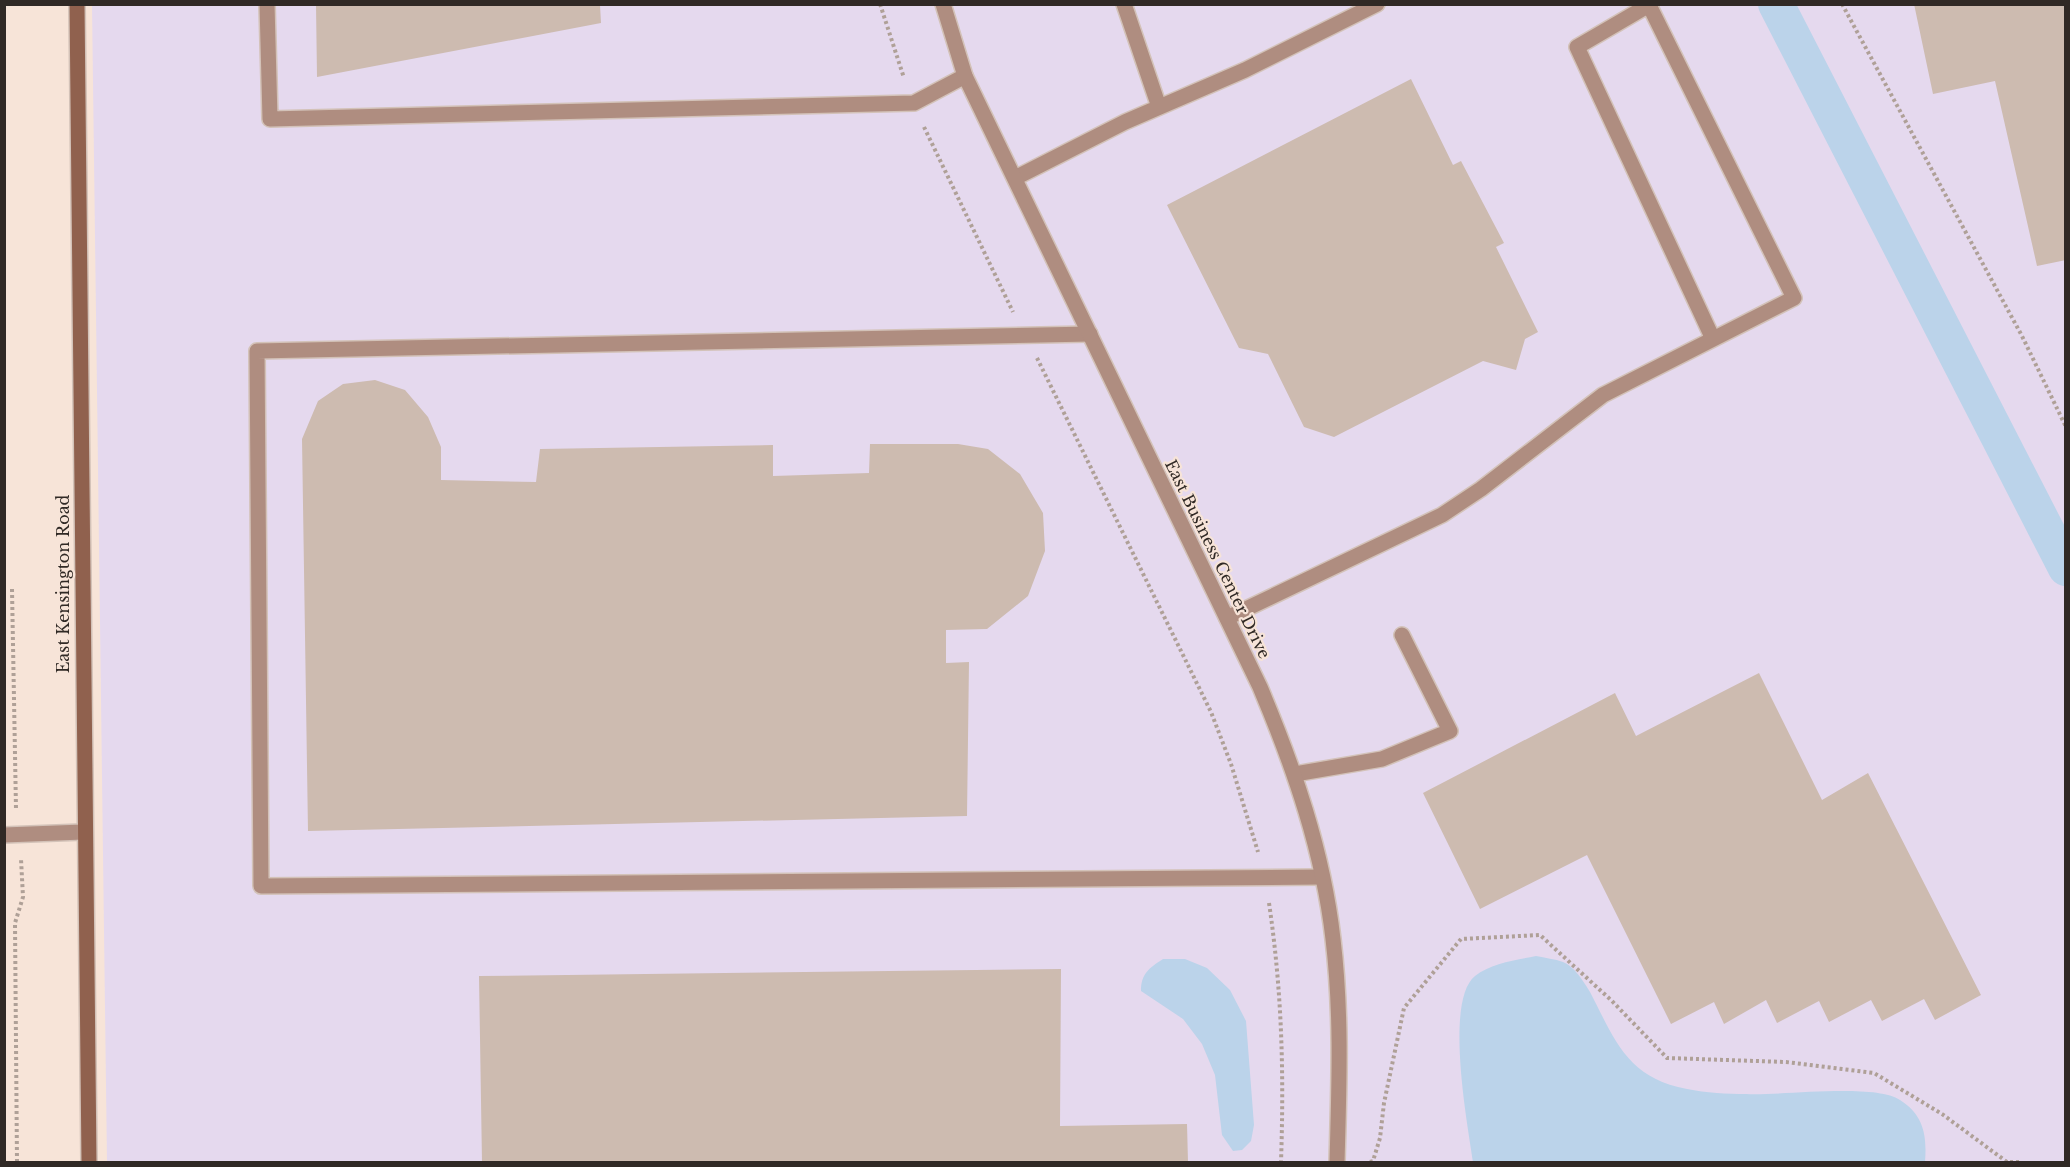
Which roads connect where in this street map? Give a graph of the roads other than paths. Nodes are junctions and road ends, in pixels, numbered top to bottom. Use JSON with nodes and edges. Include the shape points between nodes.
{"nodes":[{"id":1,"x":76,"y":4,"type":"edge"},
{"id":2,"x":267,"y":4,"type":"edge"},
{"id":3,"x":943,"y":4,"type":"edge"},
{"id":4,"x":1124,"y":4,"type":"edge"},
{"id":5,"x":1377,"y":4,"type":"edge"},
{"id":6,"x":965,"y":76,"type":"junction"},
{"id":7,"x":1159,"y":107,"type":"junction"},
{"id":8,"x":1015,"y":178,"type":"junction"},
{"id":9,"x":1090,"y":334,"type":"junction"},
{"id":10,"x":1713,"y":339,"type":"junction"},
{"id":11,"x":1227,"y":618,"type":"junction"},
{"id":12,"x":1402,"y":635,"type":"dead end"},
{"id":13,"x":1295,"y":774,"type":"junction"},
{"id":14,"x":83,"y":832,"type":"junction"},
{"id":15,"x":11,"y":835,"type":"edge"},
{"id":16,"x":1322,"y":877,"type":"junction"},
{"id":17,"x":89,"y":1162,"type":"edge"},
{"id":18,"x":1337,"y":1162,"type":"edge"}],
"edges":[{"from":1,"to":14,"type":"main road","name":"East Kensington Road"},
{"from":2,"to":6,"type":"street","via":[[270,119],[914,104]]},
{"from":3,"to":6,"type":"street","name":"East Business Center Drive"},
{"from":4,"to":7,"type":"street"},
{"from":5,"to":7,"type":"street","via":[[1245,70]]},
{"from":6,"to":8,"type":"street","name":"East Business Center Drive"},
{"from":7,"to":8,"type":"street"},
{"from":8,"to":9,"type":"street","name":"East Business Center Drive"},
{"from":9,"to":11,"type":"street","name":"East Business Center Drive"},
{"from":9,"to":16,"type":"street","via":[[257,351],[261,886]]},
{"from":10,"to":10,"type":"street","via":[[1794,298],[1649,5],[1577,47]]},
{"from":10,"to":11,"type":"street","via":[[1603,395],[1482,489],[1442,515]]},
{"from":11,"to":13,"type":"street","name":"East Business Center Drive"},
{"from":12,"to":13,"type":"street","via":[[1450,731],[1382,759]]},
{"from":13,"to":16,"type":"street","name":"East Business Center Drive"},
{"from":14,"to":15,"type":"street"},
{"from":14,"to":17,"type":"main road","name":"East Kensington Road"},
{"from":16,"to":18,"type":"street","name":"East Business Center Drive","via":[[1333,938],[1340,1027]]}]}
